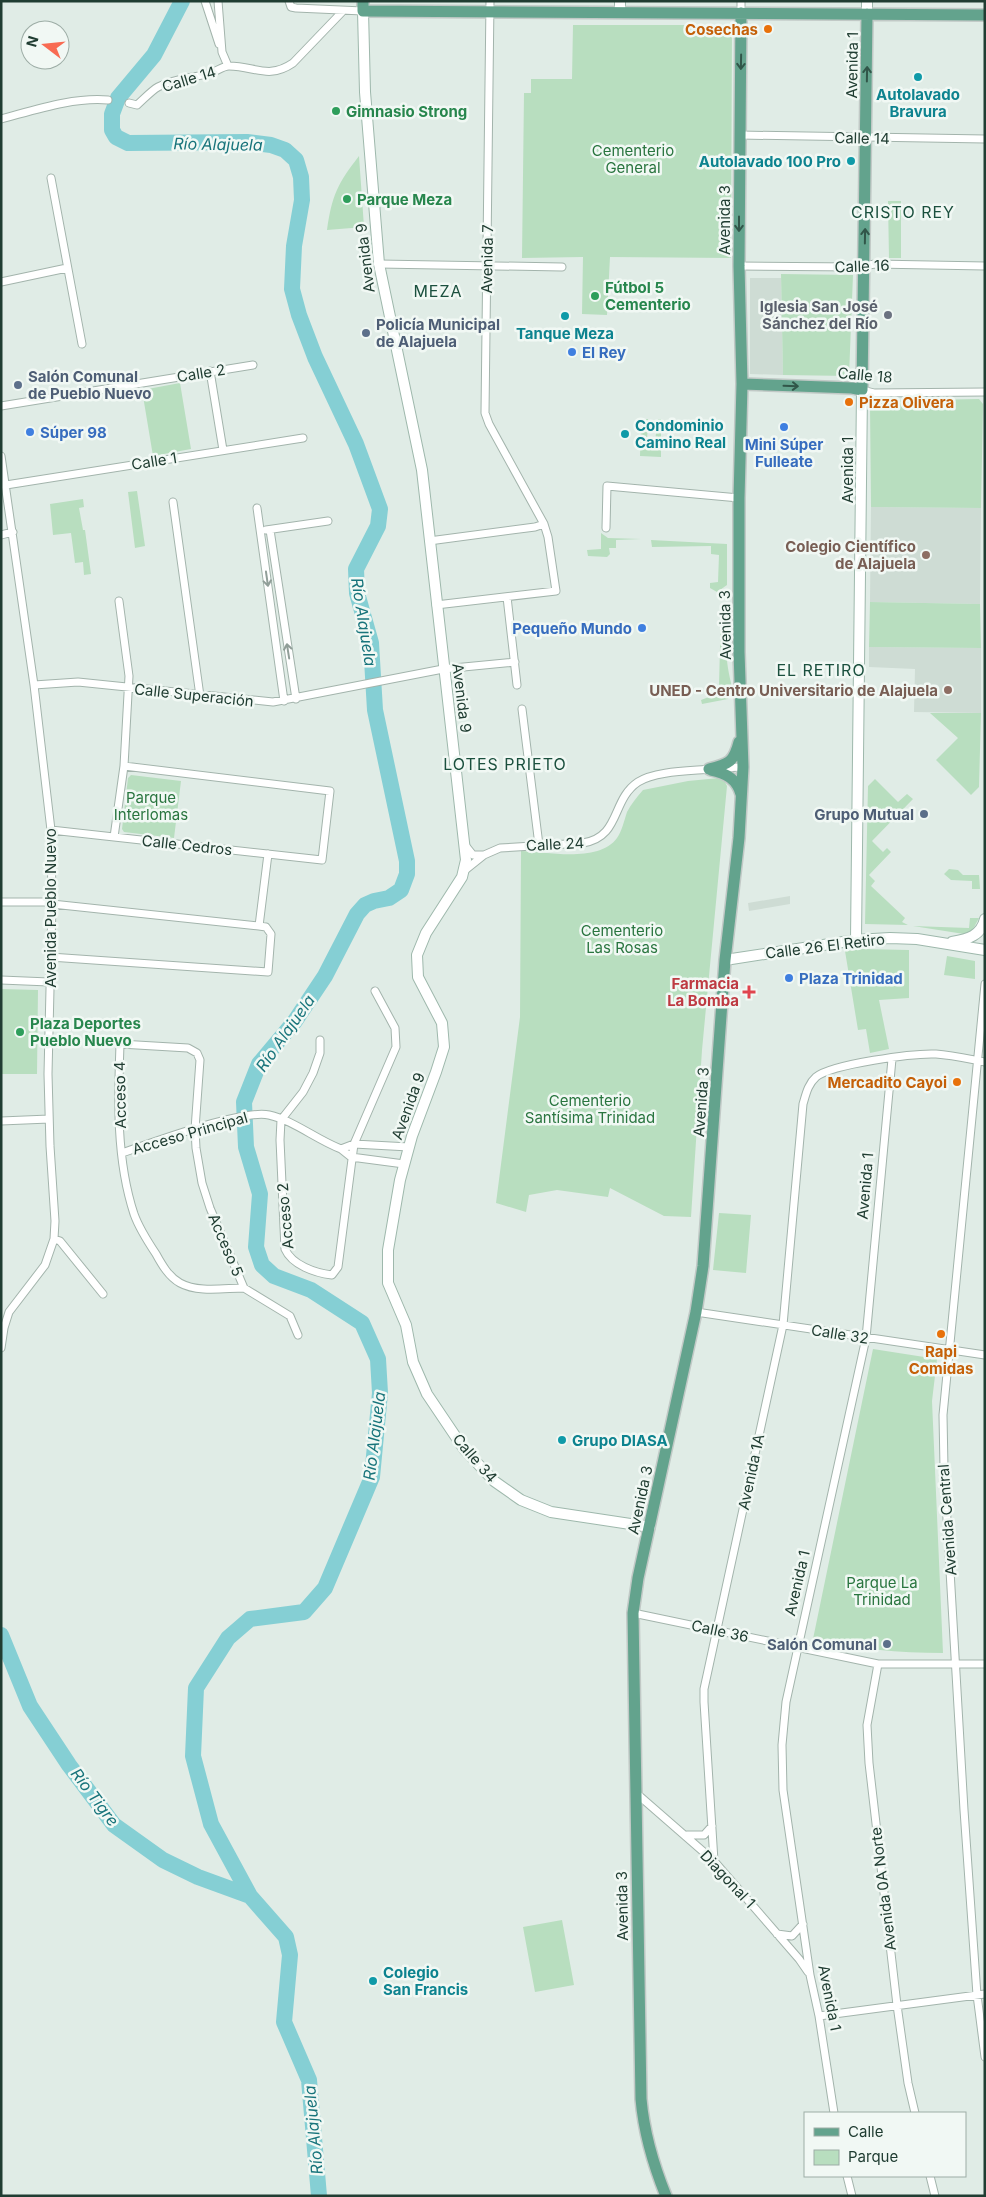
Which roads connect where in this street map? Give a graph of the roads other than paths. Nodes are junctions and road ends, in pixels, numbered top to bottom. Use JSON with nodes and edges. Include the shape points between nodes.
{"nodes":[{"id":1,"x":205,"y":1,"type":"edge"},
{"id":2,"x":218,"y":1,"type":"edge"},
{"id":3,"x":867,"y":1,"type":"edge"},
{"id":4,"x":290,"y":4,"type":"edge"},
{"id":5,"x":363,"y":6,"type":"edge"},
{"id":6,"x":490,"y":6,"type":"edge"},
{"id":7,"x":620,"y":7,"type":"edge"},
{"id":8,"x":741,"y":7,"type":"edge"},
{"id":9,"x":342,"y":12,"type":"junction"},
{"id":10,"x":867,"y":14,"type":"junction"},
{"id":11,"x":985,"y":14,"type":"edge"},
{"id":12,"x":222,"y":52,"type":"junction"},
{"id":13,"x":228,"y":66,"type":"junction"},
{"id":14,"x":108,"y":100,"type":"dead end"},
{"id":15,"x":128,"y":103,"type":"dead end"},
{"id":16,"x":1,"y":119,"type":"edge"},
{"id":17,"x":740,"y":135,"type":"junction"},
{"id":18,"x":866,"y":139,"type":"junction"},
{"id":19,"x":985,"y":139,"type":"edge"},
{"id":20,"x":52,"y":178,"type":"dead end"},
{"id":21,"x":379,"y":264,"type":"junction"},
{"id":22,"x":487,"y":266,"type":"junction"},
{"id":23,"x":739,"y":266,"type":"junction"},
{"id":24,"x":864,"y":266,"type":"junction"},
{"id":25,"x":985,"y":266,"type":"edge"},
{"id":26,"x":562,"y":267,"type":"dead end"},
{"id":27,"x":67,"y":268,"type":"junction"},
{"id":28,"x":1,"y":282,"type":"edge"},
{"id":29,"x":82,"y":344,"type":"dead end"},
{"id":30,"x":253,"y":365,"type":"dead end"},
{"id":31,"x":210,"y":371,"type":"junction"},
{"id":32,"x":742,"y":384,"type":"junction"},
{"id":33,"x":862,"y":390,"type":"junction"},
{"id":34,"x":985,"y":392,"type":"edge"},
{"id":35,"x":1,"y":406,"type":"edge"},
{"id":36,"x":303,"y":438,"type":"dead end"},
{"id":37,"x":223,"y":450,"type":"junction"},
{"id":38,"x":1,"y":456,"type":"edge"},
{"id":39,"x":2,"y":461,"type":"edge"},
{"id":40,"x":6,"y":485,"type":"junction"},
{"id":41,"x":739,"y":498,"type":"junction"},
{"id":42,"x":173,"y":502,"type":"dead end"},
{"id":43,"x":257,"y":508,"type":"dead end"},
{"id":44,"x":328,"y":521,"type":"dead end"},
{"id":45,"x":544,"y":524,"type":"junction"},
{"id":46,"x":606,"y":528,"type":"dead end"},
{"id":47,"x":270,"y":530,"type":"junction"},
{"id":48,"x":261,"y":531,"type":"junction"},
{"id":49,"x":13,"y":532,"type":"junction"},
{"id":50,"x":1,"y":535,"type":"edge"},
{"id":51,"x":429,"y":541,"type":"junction"},
{"id":52,"x":507,"y":597,"type":"junction"},
{"id":53,"x":119,"y":601,"type":"dead end"},
{"id":54,"x":436,"y":605,"type":"junction"},
{"id":55,"x":515,"y":662,"type":"junction"},
{"id":56,"x":443,"y":670,"type":"junction"},
{"id":57,"x":34,"y":685,"type":"junction"},
{"id":58,"x":518,"y":686,"type":"dead end"},
{"id":59,"x":129,"y":687,"type":"junction"},
{"id":60,"x":200,"y":696,"type":"junction"},
{"id":61,"x":296,"y":699,"type":"junction"},
{"id":62,"x":284,"y":701,"type":"junction"},
{"id":63,"x":522,"y":709,"type":"dead end"},
{"id":64,"x":743,"y":728,"type":"junction"},
{"id":65,"x":124,"y":766,"type":"junction"},
{"id":66,"x":744,"y":766,"type":"junction"},
{"id":67,"x":709,"y":769,"type":"junction"},
{"id":68,"x":742,"y":803,"type":"junction"},
{"id":69,"x":51,"y":830,"type":"junction"},
{"id":70,"x":114,"y":837,"type":"junction"},
{"id":71,"x":466,"y":845,"type":"junction"},
{"id":72,"x":538,"y":845,"type":"junction"},
{"id":73,"x":268,"y":854,"type":"junction"},
{"id":74,"x":484,"y":855,"type":"junction"},
{"id":75,"x":464,"y":871,"type":"junction"},
{"id":76,"x":1,"y":902,"type":"edge"},
{"id":77,"x":52,"y":903,"type":"junction"},
{"id":78,"x":985,"y":919,"type":"edge"},
{"id":79,"x":263,"y":926,"type":"junction"},
{"id":80,"x":856,"y":940,"type":"junction"},
{"id":81,"x":946,"y":943,"type":"junction"},
{"id":82,"x":985,"y":950,"type":"edge"},
{"id":83,"x":50,"y":957,"type":"junction"},
{"id":84,"x":725,"y":960,"type":"junction"},
{"id":85,"x":1,"y":980,"type":"edge"},
{"id":86,"x":49,"y":982,"type":"junction"},
{"id":87,"x":985,"y":984,"type":"edge"},
{"id":88,"x":374,"y":991,"type":"dead end"},
{"id":89,"x":320,"y":1040,"type":"dead end"},
{"id":90,"x":892,"y":1059,"type":"junction"},
{"id":91,"x":976,"y":1060,"type":"junction"},
{"id":92,"x":985,"y":1062,"type":"edge"},
{"id":93,"x":49,"y":1119,"type":"junction"},
{"id":94,"x":281,"y":1120,"type":"junction"},
{"id":95,"x":1,"y":1121,"type":"edge"},
{"id":96,"x":194,"y":1129,"type":"junction"},
{"id":97,"x":408,"y":1147,"type":"junction"},
{"id":98,"x":341,"y":1149,"type":"junction"},
{"id":99,"x":353,"y":1151,"type":"junction"},
{"id":100,"x":122,"y":1153,"type":"junction"},
{"id":101,"x":404,"y":1164,"type":"junction"},
{"id":102,"x":54,"y":1239,"type":"junction"},
{"id":103,"x":244,"y":1288,"type":"junction"},
{"id":104,"x":103,"y":1294,"type":"dead end"},
{"id":105,"x":696,"y":1312,"type":"junction"},
{"id":106,"x":783,"y":1325,"type":"junction"},
{"id":107,"x":298,"y":1335,"type":"dead end"},
{"id":108,"x":866,"y":1338,"type":"junction"},
{"id":109,"x":1,"y":1348,"type":"edge"},
{"id":110,"x":949,"y":1350,"type":"junction"},
{"id":111,"x":985,"y":1355,"type":"edge"},
{"id":112,"x":417,"y":1372,"type":"joint"},
{"id":113,"x":650,"y":1527,"type":"junction"},
{"id":114,"x":634,"y":1612,"type":"junction"},
{"id":115,"x":717,"y":1630,"type":"junction"},
{"id":116,"x":798,"y":1648,"type":"junction"},
{"id":117,"x":878,"y":1664,"type":"junction"},
{"id":118,"x":955,"y":1664,"type":"junction"},
{"id":119,"x":985,"y":1664,"type":"edge"},
{"id":120,"x":636,"y":1793,"type":"junction"},
{"id":121,"x":712,"y":1826,"type":"junction"},
{"id":122,"x":686,"y":1835,"type":"junction"},
{"id":123,"x":714,"y":1861,"type":"junction"},
{"id":124,"x":802,"y":1924,"type":"junction"},
{"id":125,"x":777,"y":1934,"type":"junction"},
{"id":126,"x":810,"y":1976,"type":"junction"},
{"id":127,"x":981,"y":1995,"type":"edge"},
{"id":128,"x":897,"y":2005,"type":"junction"},
{"id":129,"x":819,"y":2016,"type":"junction"},
{"id":130,"x":985,"y":2057,"type":"edge"},
{"id":131,"x":834,"y":2112,"type":"edge"},
{"id":132,"x":915,"y":2112,"type":"edge"},
{"id":133,"x":848,"y":2177,"type":"edge"},
{"id":134,"x":930,"y":2177,"type":"edge"},
{"id":135,"x":666,"y":2196,"type":"edge"},
{"id":136,"x":852,"y":2196,"type":"edge"},
{"id":137,"x":935,"y":2196,"type":"edge"}],
"edges":[{"from":1,"to":12,"type":"street"},
{"from":2,"to":12,"type":"street"},
{"from":3,"to":10,"type":"street","name":"Avenida 1"},
{"from":4,"to":9,"type":"street"},
{"from":5,"to":6,"type":"main road"},
{"from":5,"to":9,"type":"street"},
{"from":5,"to":21,"type":"street","name":"Avenida 9","via":[[365,92]]},
{"from":6,"to":7,"type":"main road"},
{"from":6,"to":22,"type":"street","name":"Avenida 7"},
{"from":7,"to":8,"type":"main road"},
{"from":8,"to":10,"type":"main road"},
{"from":8,"to":17,"type":"main road","name":"Avenida 3","one_way":true},
{"from":9,"to":13,"type":"street","name":"Calle 14","via":[[285,68],[258,72]]},
{"from":10,"to":11,"type":"main road"},
{"from":18,"to":10,"type":"main road","name":"Avenida 1","one_way":true},
{"from":12,"to":13,"type":"street"},
{"from":13,"to":15,"type":"street","name":"Calle 14","via":[[171,82],[157,88],[137,105]]},
{"from":14,"to":16,"type":"street","via":[[54,106]]},
{"from":17,"to":18,"type":"street","name":"Calle 14"},
{"from":17,"to":23,"type":"main road","name":"Avenida 3","one_way":true},
{"from":18,"to":19,"type":"street","name":"Calle 14"},
{"from":24,"to":18,"type":"main road","name":"Avenida 1","one_way":true},
{"from":20,"to":27,"type":"street"},
{"from":21,"to":22,"type":"street"},
{"from":21,"to":51,"type":"street","name":"Avenida 9","via":[[422,470]]},
{"from":22,"to":26,"type":"street"},
{"from":22,"to":45,"type":"street","name":"Avenida 7","via":[[485,413],[488,424]]},
{"from":23,"to":24,"type":"street","name":"Calle 16"},
{"from":23,"to":32,"type":"main road","name":"Avenida 3"},
{"from":24,"to":25,"type":"street","name":"Calle 16"},
{"from":24,"to":33,"type":"main road","name":"Avenida 1"},
{"from":27,"to":28,"type":"street"},
{"from":27,"to":29,"type":"street"},
{"from":30,"to":31,"type":"street","name":"Calle 2"},
{"from":31,"to":35,"type":"street","name":"Calle 2"},
{"from":31,"to":37,"type":"street"},
{"from":32,"to":33,"type":"main road","name":"Calle 18","one_way":true},
{"from":32,"to":41,"type":"main road","name":"Avenida 3"},
{"from":33,"to":34,"type":"street","name":"Calle 18","via":[[874,393]]},
{"from":33,"to":80,"type":"street","name":"Avenida 1"},
{"from":36,"to":37,"type":"street","name":"Calle 1"},
{"from":37,"to":40,"type":"street","name":"Calle 1"},
{"from":38,"to":39,"type":"street","name":"Avenida Pueblo Nuevo"},
{"from":39,"to":40,"type":"street","name":"Avenida Pueblo Nuevo"},
{"from":40,"to":49,"type":"street","name":"Avenida Pueblo Nuevo"},
{"from":41,"to":46,"type":"street","via":[[607,486]]},
{"from":41,"to":64,"type":"main road","name":"Avenida 3","via":[[739,652]]},
{"from":42,"to":60,"type":"street"},
{"from":43,"to":48,"type":"street"},
{"from":44,"to":47,"type":"street"},
{"from":45,"to":51,"type":"street"},
{"from":45,"to":52,"type":"street","name":"Avenida 7","via":[[556,591]]},
{"from":47,"to":48,"type":"street"},
{"from":61,"to":47,"type":"street","one_way":true},
{"from":48,"to":62,"type":"street","one_way":true},
{"from":49,"to":50,"type":"street"},
{"from":49,"to":57,"type":"street","name":"Avenida Pueblo Nuevo"},
{"from":51,"to":54,"type":"street","name":"Avenida 9"},
{"from":52,"to":54,"type":"street"},
{"from":52,"to":55,"type":"street"},
{"from":53,"to":59,"type":"street"},
{"from":54,"to":56,"type":"street","name":"Avenida 9"},
{"from":55,"to":56,"type":"street","name":"Calle Superación"},
{"from":55,"to":58,"type":"street"},
{"from":56,"to":61,"type":"street","name":"Calle Superación"},
{"from":56,"to":71,"type":"street","name":"Avenida 9"},
{"from":57,"to":59,"type":"street","name":"Calle Superación","via":[[69,681]]},
{"from":57,"to":69,"type":"street","name":"Avenida Pueblo Nuevo"},
{"from":59,"to":60,"type":"street","name":"Calle Superación"},
{"from":59,"to":65,"type":"street"},
{"from":60,"to":62,"type":"street","name":"Calle Superación"},
{"from":61,"to":62,"type":"street","name":"Calle Superación"},
{"from":63,"to":72,"type":"street"},
{"from":64,"to":66,"type":"main road","name":"Avenida 3"},
{"from":64,"to":67,"type":"main road","via":[[734,758]]},
{"from":65,"to":70,"type":"street"},
{"from":65,"to":73,"type":"street","name":"Calle Cedros","via":[[330,791],[322,860]]},
{"from":66,"to":67,"type":"street","name":"Calle 24"},
{"from":66,"to":68,"type":"main road","name":"Avenida 3"},
{"from":67,"to":68,"type":"main road","via":[[726,774],[735,781]]},
{"from":67,"to":72,"type":"street","name":"Calle 24","via":[[652,776],[638,782],[623,799],[611,826],[596,840],[583,844]]},
{"from":68,"to":84,"type":"main road","name":"Avenida 3"},
{"from":69,"to":70,"type":"street","name":"Calle Cedros"},
{"from":69,"to":77,"type":"street","name":"Avenida Pueblo Nuevo"},
{"from":70,"to":73,"type":"street","name":"Calle Cedros"},
{"from":71,"to":74,"type":"street","via":[[473,855]]},
{"from":71,"to":75,"type":"street","name":"Avenida 9"},
{"from":72,"to":74,"type":"street","name":"Calle 24","via":[[506,846]]},
{"from":73,"to":79,"type":"street"},
{"from":74,"to":75,"type":"street","name":"Calle 24"},
{"from":75,"to":97,"type":"street","name":"Avenida 9","via":[[426,933],[417,955],[418,977],[439,1015],[444,1035],[441,1059]]},
{"from":76,"to":77,"type":"street"},
{"from":77,"to":79,"type":"street"},
{"from":77,"to":83,"type":"street","name":"Avenida Pueblo Nuevo"},
{"from":78,"to":81,"type":"street","via":[[973,937]]},
{"from":79,"to":83,"type":"street","via":[[271,934],[268,972]]},
{"from":80,"to":81,"type":"street","name":"Calle 26 El Retiro","via":[[904,938]]},
{"from":80,"to":84,"type":"street","name":"Calle 26 El Retiro"},
{"from":81,"to":82,"type":"street","name":"Calle 26 El Retiro"},
{"from":83,"to":86,"type":"street","name":"Avenida Pueblo Nuevo"},
{"from":84,"to":105,"type":"main road","name":"Avenida 3","via":[[706,1238]]},
{"from":85,"to":86,"type":"street"},
{"from":86,"to":93,"type":"street","name":"Avenida Pueblo Nuevo"},
{"from":87,"to":91,"type":"street","name":"Avenida Central"},
{"from":88,"to":99,"type":"street","via":[[394,1028],[396,1047]]},
{"from":89,"to":94,"type":"street","via":[[320,1054],[313,1072],[303,1092]]},
{"from":90,"to":91,"type":"street","via":[[934,1054]]},
{"from":90,"to":106,"type":"street","name":"Avenida 1A","via":[[832,1069],[811,1083],[803,1104]]},
{"from":90,"to":108,"type":"street","name":"Avenida 1"},
{"from":91,"to":92,"type":"street"},
{"from":91,"to":110,"type":"street","name":"Avenida Central"},
{"from":93,"to":95,"type":"street"},
{"from":93,"to":102,"type":"street","name":"Avenida Pueblo Nuevo"},
{"from":94,"to":96,"type":"street","name":"Acceso Principal","via":[[270,1115],[257,1115]]},
{"from":94,"to":98,"type":"street","name":"Acceso Principal"},
{"from":94,"to":99,"type":"street","name":"Acceso 2","via":[[286,1249],[296,1262],[323,1274],[332,1275],[338,1267]]},
{"from":96,"to":100,"type":"street","name":"Acceso Principal"},
{"from":96,"to":100,"type":"street","name":"Acceso 4","via":[[200,1060],[196,1053],[188,1048],[120,1044],[118,1108]]},
{"from":96,"to":103,"type":"street","name":"Acceso 5","via":[[202,1183]]},
{"from":97,"to":99,"type":"street","name":"Acceso Principal"},
{"from":97,"to":101,"type":"street","name":"Avenida 9"},
{"from":98,"to":99,"type":"street","name":"Acceso Principal"},
{"from":98,"to":99,"type":"street","name":"Acceso Principal"},
{"from":99,"to":101,"type":"street","name":"Acceso Principal"},
{"from":100,"to":103,"type":"street","via":[[134,1215],[172,1277],[193,1287]]},
{"from":101,"to":112,"type":"street","name":"Avenida 9","via":[[388,1250],[387,1274],[391,1292],[406,1325]]},
{"from":102,"to":104,"type":"street","via":[[60,1241]]},
{"from":102,"to":109,"type":"street","name":"Avenida Pueblo Nuevo","via":[[45,1265],[9,1312]]},
{"from":103,"to":107,"type":"street","name":"Acceso 5","via":[[290,1316]]},
{"from":105,"to":106,"type":"street","name":"Calle 32"},
{"from":105,"to":113,"type":"main road","name":"Avenida 3"},
{"from":106,"to":108,"type":"street","name":"Calle 32"},
{"from":106,"to":115,"type":"street","name":"Avenida 1A"},
{"from":108,"to":110,"type":"street","name":"Calle 32"},
{"from":108,"to":116,"type":"street","name":"Avenida 1"},
{"from":110,"to":111,"type":"street","name":"Calle 32"},
{"from":110,"to":118,"type":"street","name":"Avenida Central","via":[[943,1415],[944,1468]]},
{"from":112,"to":113,"type":"street","name":"Calle 34","via":[[442,1419],[464,1449],[506,1491],[551,1512]]},
{"from":113,"to":114,"type":"main road","name":"Avenida 3"},
{"from":114,"to":115,"type":"street","name":"Calle 36"},
{"from":114,"to":120,"type":"main road","name":"Avenida 3"},
{"from":115,"to":116,"type":"street","name":"Calle 36"},
{"from":115,"to":121,"type":"street","name":"Avenida 1A","via":[[704,1695]]},
{"from":116,"to":117,"type":"street","name":"Calle 36"},
{"from":116,"to":124,"type":"street","name":"Avenida 1","via":[[786,1702],[781,1764]]},
{"from":117,"to":118,"type":"street","name":"Calle 36"},
{"from":117,"to":128,"type":"street","name":"Avenida 0A Norte","via":[[867,1740]]},
{"from":118,"to":119,"type":"street","name":"Calle 36"},
{"from":118,"to":127,"type":"street","name":"Avenida Central"},
{"from":120,"to":122,"type":"street","name":"Diagonal 1"},
{"from":120,"to":135,"type":"main road","name":"Avenida 3","via":[[641,2099],[650,2153]]},
{"from":121,"to":122,"type":"street","via":[[704,1835]]},
{"from":121,"to":123,"type":"street","name":"Avenida 1A"},
{"from":122,"to":123,"type":"street","name":"Diagonal 1"},
{"from":123,"to":125,"type":"street","name":"Diagonal 1"},
{"from":124,"to":125,"type":"street","via":[[792,1936]]},
{"from":124,"to":126,"type":"street","name":"Avenida 1"},
{"from":125,"to":126,"type":"street","name":"Diagonal 1"},
{"from":126,"to":129,"type":"street","name":"Avenida 1"},
{"from":127,"to":128,"type":"street"},
{"from":127,"to":130,"type":"street","name":"Avenida Central"},
{"from":128,"to":129,"type":"street"},
{"from":128,"to":132,"type":"street","name":"Avenida 0A Norte"},
{"from":129,"to":131,"type":"street","name":"Avenida 1"},
{"from":133,"to":136,"type":"street"},
{"from":134,"to":137,"type":"street"}]}
